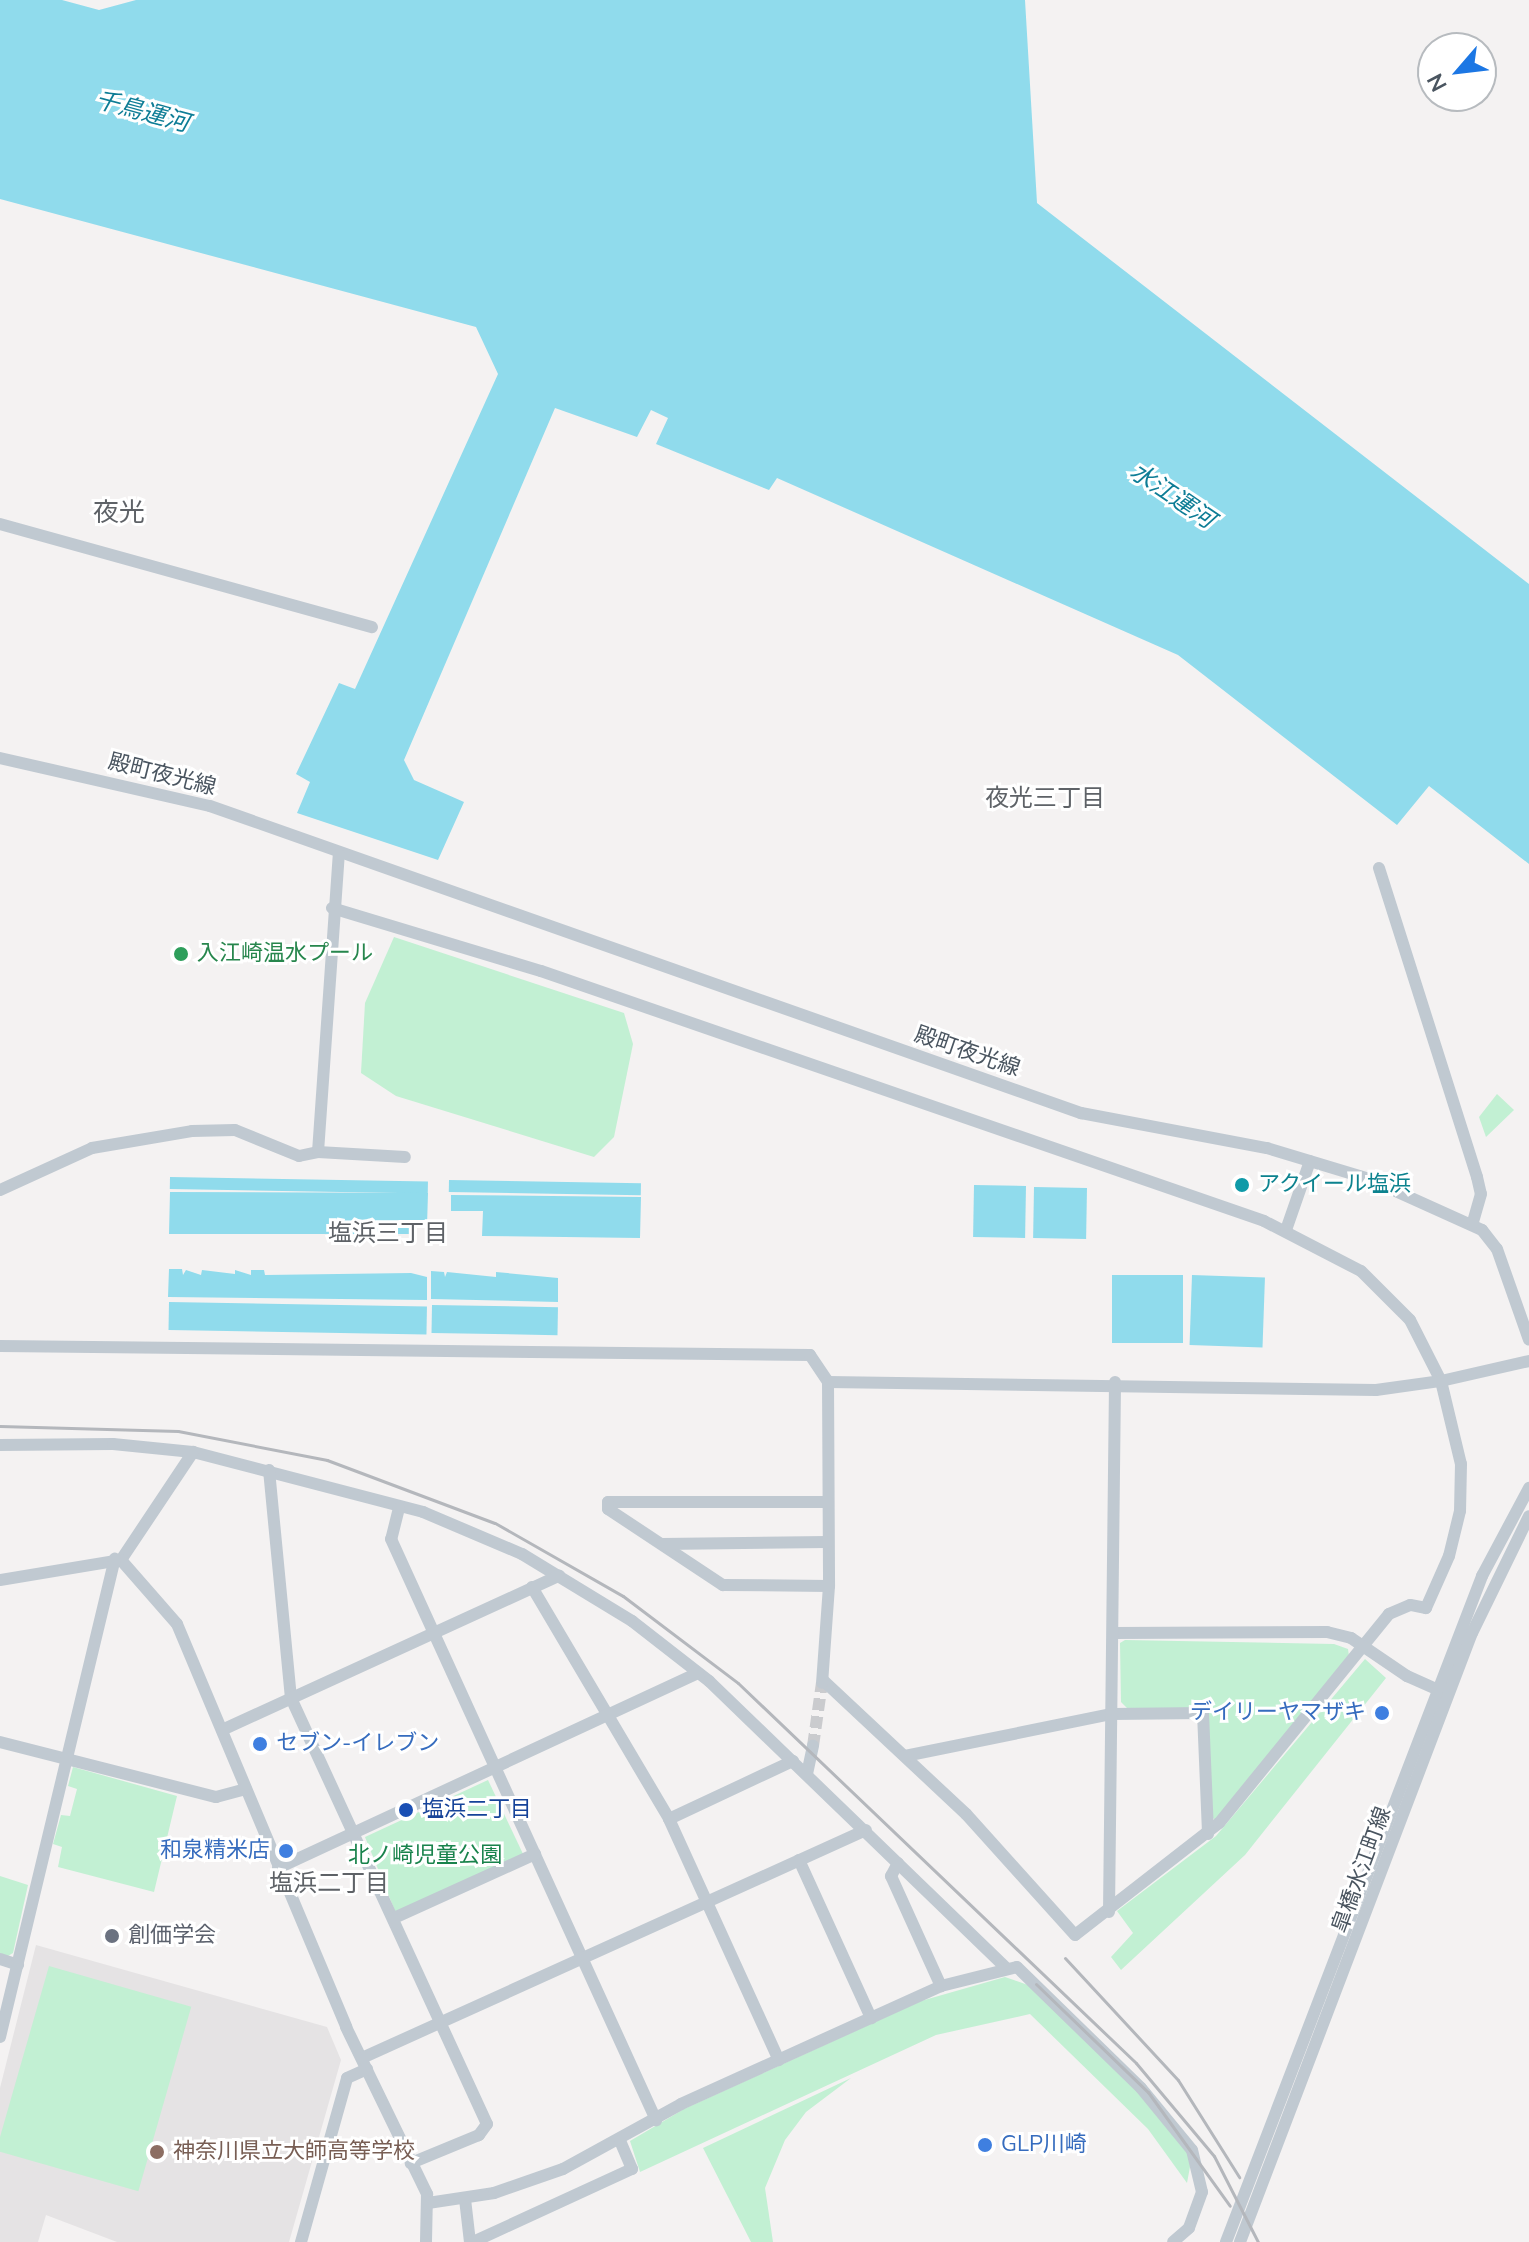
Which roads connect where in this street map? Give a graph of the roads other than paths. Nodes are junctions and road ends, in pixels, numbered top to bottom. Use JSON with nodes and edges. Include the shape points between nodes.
{"nodes":[{"id":1,"x":0,"y":524,"type":"edge"},
{"id":2,"x":372,"y":627,"type":"dead end"},
{"id":3,"x":0,"y":758,"type":"edge"},
{"id":4,"x":333,"y":853,"type":"junction"},
{"id":5,"x":1379,"y":868,"type":"dead end"},
{"id":6,"x":332,"y":908,"type":"junction"},
{"id":7,"x":318,"y":1152,"type":"junction"},
{"id":8,"x":405,"y":1157,"type":"dead end"},
{"id":9,"x":1310,"y":1161,"type":"junction"},
{"id":10,"x":0,"y":1190,"type":"edge"},
{"id":11,"x":1473,"y":1222,"type":"junction"},
{"id":12,"x":1286,"y":1230,"type":"junction"},
{"id":13,"x":1529,"y":1340,"type":"edge"},
{"id":14,"x":0,"y":1346,"type":"edge"},
{"id":15,"x":1529,"y":1361,"type":"edge"},
{"id":16,"x":1441,"y":1381,"type":"junction"},
{"id":17,"x":828,"y":1382,"type":"junction"},
{"id":18,"x":1115,"y":1382,"type":"junction"},
{"id":19,"x":0,"y":1445,"type":"edge"},
{"id":20,"x":193,"y":1452,"type":"junction"},
{"id":21,"x":269,"y":1470,"type":"junction"},
{"id":22,"x":1529,"y":1488,"type":"edge"},
{"id":23,"x":828,"y":1502,"type":"junction"},
{"id":24,"x":399,"y":1508,"type":"junction"},
{"id":25,"x":1529,"y":1516,"type":"edge"},
{"id":26,"x":827,"y":1542,"type":"junction"},
{"id":27,"x":660,"y":1544,"type":"junction"},
{"id":28,"x":118,"y":1560,"type":"junction"},
{"id":29,"x":559,"y":1576,"type":"junction"},
{"id":30,"x":0,"y":1577,"type":"edge"},
{"id":31,"x":829,"y":1586,"type":"junction"},
{"id":32,"x":532,"y":1587,"type":"junction"},
{"id":33,"x":433,"y":1632,"type":"junction"},
{"id":34,"x":1114,"y":1633,"type":"junction"},
{"id":35,"x":1363,"y":1644,"type":"junction"},
{"id":36,"x":1461,"y":1644,"type":"junction"},
{"id":37,"x":698,"y":1673,"type":"junction"},
{"id":38,"x":1443,"y":1692,"type":"junction"},
{"id":39,"x":291,"y":1698,"type":"junction"},
{"id":40,"x":1112,"y":1714,"type":"junction"},
{"id":41,"x":611,"y":1715,"type":"junction"},
{"id":42,"x":222,"y":1730,"type":"junction"},
{"id":43,"x":0,"y":1742,"type":"edge"},
{"id":44,"x":813,"y":1746,"type":"tunnel mouth"},
{"id":45,"x":905,"y":1756,"type":"junction"},
{"id":46,"x":66,"y":1759,"type":"junction"},
{"id":47,"x":793,"y":1761,"type":"junction"},
{"id":48,"x":494,"y":1770,"type":"junction"},
{"id":49,"x":807,"y":1774,"type":"junction"},
{"id":50,"x":246,"y":1789,"type":"junction"},
{"id":51,"x":669,"y":1819,"type":"junction"},
{"id":52,"x":866,"y":1830,"type":"junction"},
{"id":53,"x":354,"y":1834,"type":"junction"},
{"id":54,"x":1208,"y":1834,"type":"junction"},
{"id":55,"x":535,"y":1854,"type":"junction"},
{"id":56,"x":799,"y":1860,"type":"junction"},
{"id":57,"x":898,"y":1863,"type":"junction"},
{"id":58,"x":278,"y":1868,"type":"junction"},
{"id":59,"x":707,"y":1902,"type":"junction"},
{"id":60,"x":1109,"y":1912,"type":"junction"},
{"id":61,"x":394,"y":1918,"type":"junction"},
{"id":62,"x":0,"y":1959,"type":"edge"},
{"id":63,"x":582,"y":1961,"type":"junction"},
{"id":64,"x":18,"y":1965,"type":"junction"},
{"id":65,"x":1007,"y":1969,"type":"junction"},
{"id":66,"x":941,"y":1986,"type":"junction"},
{"id":67,"x":871,"y":2018,"type":"junction"},
{"id":68,"x":442,"y":2023,"type":"junction"},
{"id":69,"x":0,"y":2037,"type":"edge"},
{"id":70,"x":779,"y":2060,"type":"junction"},
{"id":71,"x":364,"y":2064,"type":"junction"},
{"id":72,"x":656,"y":2120,"type":"junction"},
{"id":73,"x":620,"y":2141,"type":"junction"},
{"id":74,"x":411,"y":2163,"type":"junction"},
{"id":75,"x":465,"y":2199,"type":"junction"},
{"id":76,"x":428,"y":2203,"type":"junction"},
{"id":77,"x":301,"y":2242,"type":"edge"},
{"id":78,"x":426,"y":2242,"type":"edge"},
{"id":79,"x":472,"y":2242,"type":"edge"},
{"id":80,"x":1173,"y":2242,"type":"edge"},
{"id":81,"x":1226,"y":2242,"type":"edge"},
{"id":82,"x":1240,"y":2242,"type":"edge"}],
"edges":[{"from":1,"to":2,"type":"street"},
{"from":3,"to":4,"type":"street","name":"殿町夜光線","via":[[210,806]]},
{"from":4,"to":6,"type":"street"},
{"from":4,"to":9,"type":"street","name":"殿町夜光線","via":[[1081,1113]]},
{"from":5,"to":11,"type":"street","via":[[1477,1177],[1481,1194]]},
{"from":6,"to":7,"type":"street"},
{"from":6,"to":12,"type":"street","via":[[541,971]]},
{"from":7,"to":8,"type":"street"},
{"from":7,"to":10,"type":"street","via":[[299,1156],[235,1130],[192,1131],[92,1148]]},
{"from":9,"to":11,"type":"street","name":"殿町夜光線"},
{"from":9,"to":12,"type":"street"},
{"from":11,"to":13,"type":"street","name":"殿町夜光線","via":[[1497,1249]]},
{"from":12,"to":16,"type":"street","via":[[1340,1258],[1387,1295],[1410,1320]]},
{"from":14,"to":17,"type":"street","via":[[810,1355]]},
{"from":15,"to":16,"type":"street"},
{"from":16,"to":18,"type":"street","via":[[1376,1390]]},
{"from":16,"to":35,"type":"street","via":[[1461,1464],[1460,1511],[1449,1556],[1426,1608],[1399,1608]]},
{"from":17,"to":18,"type":"street"},
{"from":17,"to":23,"type":"street"},
{"from":18,"to":34,"type":"street"},
{"from":19,"to":20,"type":"street","via":[[113,1444]]},
{"from":20,"to":21,"type":"street"},
{"from":20,"to":28,"type":"street"},
{"from":21,"to":24,"type":"street"},
{"from":21,"to":39,"type":"street"},
{"from":22,"to":36,"type":"street","name":"皐橋水江町線","via":[[1495,1547]]},
{"from":23,"to":26,"type":"street"},
{"from":23,"to":27,"type":"street","via":[[608,1502],[608,1509]]},
{"from":24,"to":29,"type":"street","via":[[446,1520]]},
{"from":24,"to":33,"type":"street","via":[[391,1539]]},
{"from":25,"to":36,"type":"street","name":"皐橋水江町線"},
{"from":26,"to":27,"type":"street"},
{"from":26,"to":31,"type":"street"},
{"from":27,"to":31,"type":"street","via":[[723,1585]]},
{"from":28,"to":30,"type":"street"},
{"from":28,"to":42,"type":"street","via":[[179,1628]]},
{"from":28,"to":46,"type":"street"},
{"from":29,"to":32,"type":"street"},
{"from":29,"to":37,"type":"street","via":[[632,1621]]},
{"from":31,"to":45,"type":"street","via":[[822,1682]]},
{"from":32,"to":33,"type":"street"},
{"from":32,"to":41,"type":"street"},
{"from":33,"to":39,"type":"street"},
{"from":33,"to":48,"type":"street"},
{"from":34,"to":35,"type":"street","via":[[1327,1632]]},
{"from":34,"to":40,"type":"street"},
{"from":35,"to":38,"type":"street","via":[[1407,1676]]},
{"from":35,"to":54,"type":"street"},
{"from":36,"to":38,"type":"street","name":"皐橋水江町線"},
{"from":37,"to":41,"type":"street"},
{"from":37,"to":47,"type":"street"},
{"from":38,"to":81,"type":"street","name":"皐橋水江町線"},
{"from":38,"to":82,"type":"street","name":"皐橋水江町線"},
{"from":39,"to":42,"type":"street"},
{"from":39,"to":53,"type":"street"},
{"from":40,"to":45,"type":"street"},
{"from":40,"to":54,"type":"street","via":[[1203,1713]]},
{"from":40,"to":60,"type":"street"},
{"from":41,"to":48,"type":"street"},
{"from":41,"to":51,"type":"street"},
{"from":42,"to":50,"type":"street"},
{"from":43,"to":46,"type":"street"},
{"from":44,"to":49,"type":"street"},
{"from":45,"to":60,"type":"street","via":[[966,1814],[1075,1935]]},
{"from":46,"to":50,"type":"street","via":[[216,1797]]},
{"from":46,"to":64,"type":"street"},
{"from":47,"to":49,"type":"street"},
{"from":47,"to":51,"type":"street"},
{"from":48,"to":53,"type":"street"},
{"from":48,"to":55,"type":"street"},
{"from":49,"to":52,"type":"street"},
{"from":50,"to":58,"type":"street"},
{"from":51,"to":59,"type":"street"},
{"from":52,"to":56,"type":"street"},
{"from":52,"to":57,"type":"street"},
{"from":53,"to":58,"type":"street"},
{"from":53,"to":61,"type":"street"},
{"from":54,"to":60,"type":"street"},
{"from":55,"to":61,"type":"street"},
{"from":55,"to":63,"type":"street"},
{"from":56,"to":59,"type":"street"},
{"from":56,"to":67,"type":"street"},
{"from":57,"to":65,"type":"street"},
{"from":57,"to":66,"type":"street","via":[[891,1876]]},
{"from":58,"to":71,"type":"street"},
{"from":59,"to":63,"type":"street"},
{"from":59,"to":70,"type":"street"},
{"from":61,"to":68,"type":"street"},
{"from":62,"to":64,"type":"street"},
{"from":63,"to":68,"type":"street"},
{"from":63,"to":72,"type":"street"},
{"from":64,"to":69,"type":"street"},
{"from":65,"to":66,"type":"street"},
{"from":65,"to":80,"type":"street","via":[[1017,1967],[1141,2088],[1192,2150],[1202,2192],[1189,2228]]},
{"from":66,"to":67,"type":"street"},
{"from":67,"to":70,"type":"street"},
{"from":68,"to":71,"type":"street"},
{"from":68,"to":74,"type":"street","via":[[487,2124],[479,2135]]},
{"from":70,"to":72,"type":"street"},
{"from":71,"to":74,"type":"street"},
{"from":71,"to":77,"type":"street","via":[[347,2078]]},
{"from":72,"to":73,"type":"street"},
{"from":73,"to":75,"type":"street","via":[[563,2169]]},
{"from":73,"to":79,"type":"street","via":[[632,2169]]},
{"from":74,"to":76,"type":"street"},
{"from":75,"to":76,"type":"street"},
{"from":75,"to":79,"type":"street"},
{"from":76,"to":78,"type":"street"}]}
